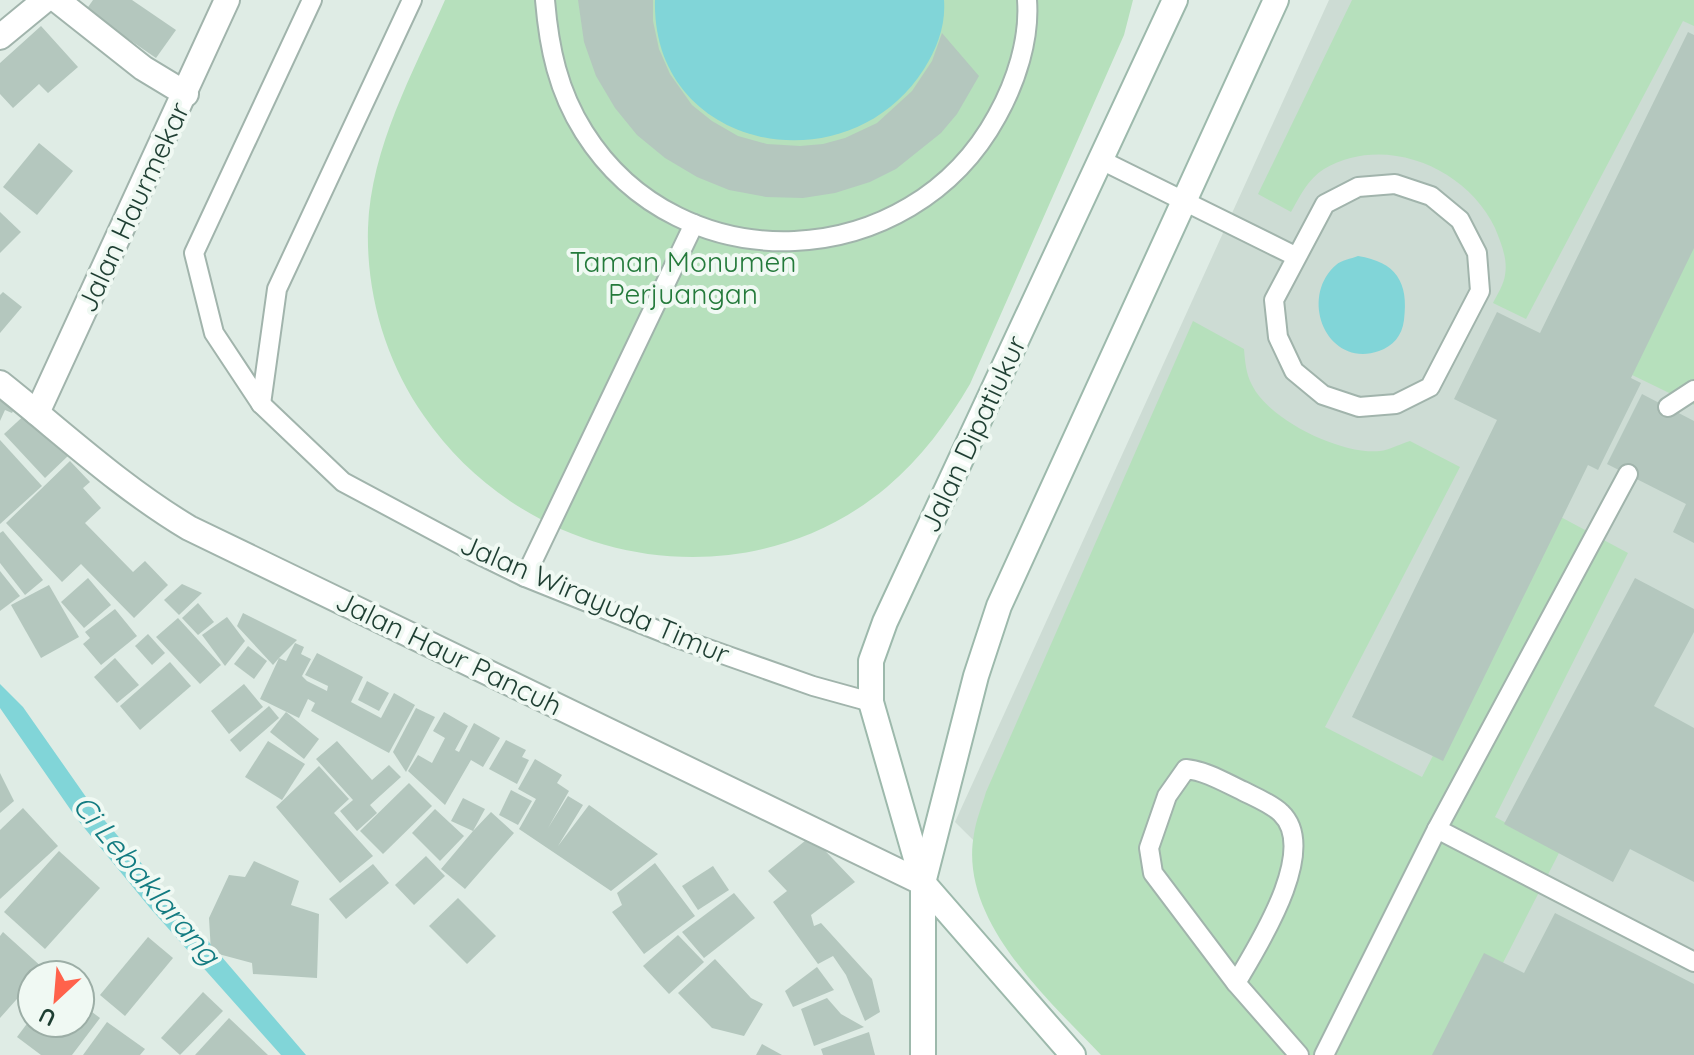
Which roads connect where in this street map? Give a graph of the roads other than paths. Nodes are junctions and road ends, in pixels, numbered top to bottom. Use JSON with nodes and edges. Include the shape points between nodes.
{"nodes":[{"id":1,"x":45,"y":0,"type":"edge"},
{"id":2,"x":57,"y":0,"type":"edge"},
{"id":3,"x":227,"y":0,"type":"edge"},
{"id":4,"x":312,"y":0,"type":"edge"},
{"id":5,"x":412,"y":0,"type":"edge"},
{"id":6,"x":545,"y":0,"type":"edge"},
{"id":7,"x":1027,"y":0,"type":"edge"},
{"id":8,"x":1175,"y":0,"type":"edge"},
{"id":9,"x":1276,"y":0,"type":"edge"},
{"id":10,"x":0,"y":37,"type":"edge"},
{"id":11,"x":186,"y":94,"type":"junction"},
{"id":12,"x":1101,"y":160,"type":"junction"},
{"id":13,"x":1183,"y":200,"type":"junction"},
{"id":14,"x":694,"y":224,"type":"junction"},
{"id":15,"x":1295,"y":256,"type":"junction"},
{"id":16,"x":0,"y":383,"type":"edge"},
{"id":17,"x":1694,"y":390,"type":"edge"},
{"id":18,"x":261,"y":404,"type":"junction"},
{"id":19,"x":1668,"y":407,"type":"dead end"},
{"id":20,"x":37,"y":413,"type":"junction"},
{"id":21,"x":1628,"y":474,"type":"dead end"},
{"id":22,"x":525,"y":577,"type":"junction"},
{"id":23,"x":871,"y":702,"type":"junction"},
{"id":24,"x":1437,"y":829,"type":"junction"},
{"id":25,"x":923,"y":883,"type":"junction"},
{"id":26,"x":1694,"y":962,"type":"edge"},
{"id":27,"x":1236,"y":983,"type":"junction"},
{"id":28,"x":923,"y":1055,"type":"edge"},
{"id":29,"x":1073,"y":1055,"type":"edge"},
{"id":30,"x":1299,"y":1055,"type":"edge"},
{"id":31,"x":1324,"y":1055,"type":"edge"}],
"edges":[{"from":1,"to":10,"type":"main road"},
{"from":2,"to":11,"type":"main road","via":[[143,68]]},
{"from":3,"to":11,"type":"main road","name":"Jalan Haurmekar"},
{"from":4,"to":18,"type":"lane","name":"Jalan Wirayuda Timur","via":[[194,253],[214,333]]},
{"from":5,"to":18,"type":"lane","via":[[277,289]]},
{"from":6,"to":14,"type":"lane","via":[[558,77],[585,134],[615,170],[652,201]]},
{"from":7,"to":14,"type":"lane","via":[[1022,53],[1008,97],[985,139],[919,204],[877,225],[832,238],[786,243]]},
{"from":8,"to":12,"type":"main road","name":"Jalan Dipatiukur"},
{"from":9,"to":13,"type":"main road","name":"Jalan Dipatiukur"},
{"from":11,"to":20,"type":"main road","name":"Jalan Haurmekar"},
{"from":12,"to":13,"type":"lane"},
{"from":12,"to":23,"type":"main road","name":"Jalan Dipatiukur","via":[[885,622],[871,661]]},
{"from":13,"to":15,"type":"lane"},
{"from":13,"to":25,"type":"main road","name":"Jalan Dipatiukur","via":[[999,606]]},
{"from":14,"to":22,"type":"lane"},
{"from":15,"to":15,"type":"lane","via":[[1274,300],[1278,337],[1294,371],[1323,395],[1359,407],[1396,404],[1430,387],[1480,291],[1477,253],[1460,220],[1431,196],[1395,184],[1358,187],[1325,204]]},
{"from":16,"to":20,"type":"main road","name":"Jalan Haur Pancuh"},
{"from":17,"to":19,"type":"lane"},
{"from":18,"to":22,"type":"lane","name":"Jalan Wirayuda Timur","via":[[343,482]]},
{"from":20,"to":25,"type":"main road","name":"Jalan Haur Pancuh","via":[[144,501],[189,528]]},
{"from":21,"to":24,"type":"lane"},
{"from":22,"to":23,"type":"lane","name":"Jalan Wirayuda Timur","via":[[677,638]]},
{"from":23,"to":25,"type":"main road","name":"Jalan Dipatiukur"},
{"from":24,"to":26,"type":"lane"},
{"from":24,"to":31,"type":"lane"},
{"from":25,"to":28,"type":"main road","name":"Jalan Dipatiukur"},
{"from":25,"to":29,"type":"main road"},
{"from":27,"to":27,"type":"lane","via":[[1153,873],[1149,848],[1167,796],[1186,769],[1254,796],[1281,813],[1293,832],[1294,858],[1282,893]]},
{"from":27,"to":30,"type":"lane"}]}
